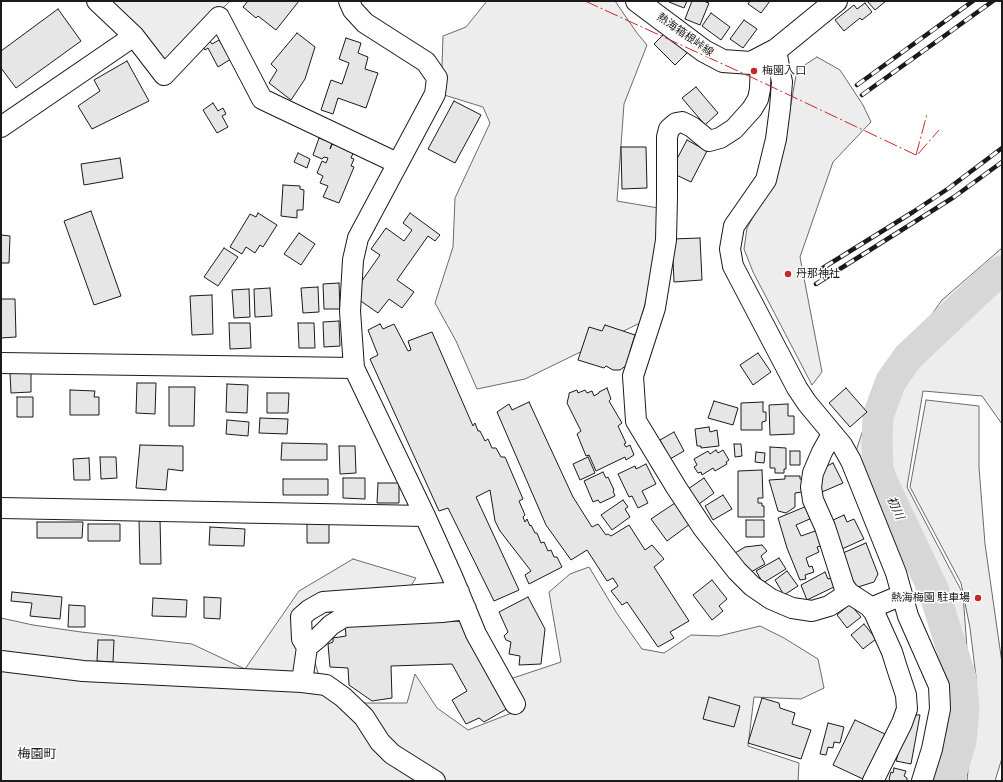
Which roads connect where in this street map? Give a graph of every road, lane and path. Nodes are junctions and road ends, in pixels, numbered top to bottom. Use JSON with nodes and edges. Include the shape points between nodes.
{"nodes":[{"id":1,"x":97,"y":1,"type":"edge"},
{"id":2,"x":349,"y":1,"type":"edge"},
{"id":3,"x":637,"y":1,"type":"edge"},
{"id":4,"x":836,"y":1,"type":"edge"},
{"id":5,"x":134,"y":36,"type":"junction"},
{"id":6,"x":769,"y":54,"type":"junction"},
{"id":7,"x":1,"y":128,"type":"edge"},
{"id":8,"x":397,"y":163,"type":"junction"},
{"id":9,"x":1,"y":363,"type":"edge"},
{"id":10,"x":354,"y":368,"type":"junction"},
{"id":11,"x":832,"y":434,"type":"junction"},
{"id":12,"x":1,"y":508,"type":"edge"},
{"id":13,"x":425,"y":516,"type":"junction"},
{"id":14,"x":849,"y":593,"type":"junction"},
{"id":15,"x":902,"y":595,"type":"junction"},
{"id":16,"x":462,"y":600,"type":"junction"},
{"id":17,"x":871,"y":608,"type":"junction"},
{"id":18,"x":307,"y":647,"type":"junction"},
{"id":19,"x":1,"y":661,"type":"edge"},
{"id":20,"x":302,"y":682,"type":"junction"},
{"id":21,"x":515,"y":704,"type":"dead end"},
{"id":22,"x":435,"y":781,"type":"edge"},
{"id":23,"x":873,"y":781,"type":"edge"},
{"id":24,"x":922,"y":781,"type":"edge"}],
"edges":[{"from":1,"to":5,"type":"street"},
{"from":2,"to":8,"type":"street","via":[[365,23],[426,62],[437,78],[435,94]]},
{"from":3,"to":6,"type":"main road","name":"熱海箱根峠線","via":[[704,52],[723,61],[751,63]]},
{"from":4,"to":6,"type":"main road","name":"熱海箱根峠線"},
{"from":5,"to":7,"type":"street"},
{"from":5,"to":8,"type":"street","via":[[164,75],[219,17],[262,99]]},
{"from":6,"to":11,"type":"street","via":[[782,82],[776,139],[766,180],[734,226],[730,249],[733,266],[797,388]]},
{"from":6,"to":14,"type":"street","via":[[758,99],[734,129],[720,138],[709,140],[682,122],[669,129],[666,240],[655,308],[633,376],[636,421],[703,528],[752,586],[771,599],[792,608],[812,611],[829,606]]},
{"from":8,"to":10,"type":"street","via":[[358,238],[353,260],[350,311]]},
{"from":9,"to":10,"type":"street"},
{"from":10,"to":13,"type":"street"},
{"from":11,"to":14,"type":"street","via":[[813,473],[811,487],[813,500],[825,527],[844,586]]},
{"from":11,"to":15,"type":"street","via":[[842,445],[850,461],[896,573]]},
{"from":12,"to":13,"type":"street"},
{"from":13,"to":16,"type":"street"},
{"from":14,"to":17,"type":"street"},
{"from":15,"to":17,"type":"street"},
{"from":15,"to":24,"type":"street","via":[[908,616],[939,686],[940,709]]},
{"from":16,"to":18,"type":"street","via":[[442,612],[344,617]]},
{"from":16,"to":18,"type":"street","via":[[322,602],[301,617],[302,639]]},
{"from":16,"to":21,"type":"street","via":[[476,634]]},
{"from":17,"to":23,"type":"street","via":[[892,652],[906,695],[907,709]]},
{"from":18,"to":20,"type":"street"},
{"from":19,"to":20,"type":"street","via":[[83,671]]},
{"from":20,"to":22,"type":"street","via":[[326,685],[343,697],[364,717],[380,742],[392,754]]}]}
